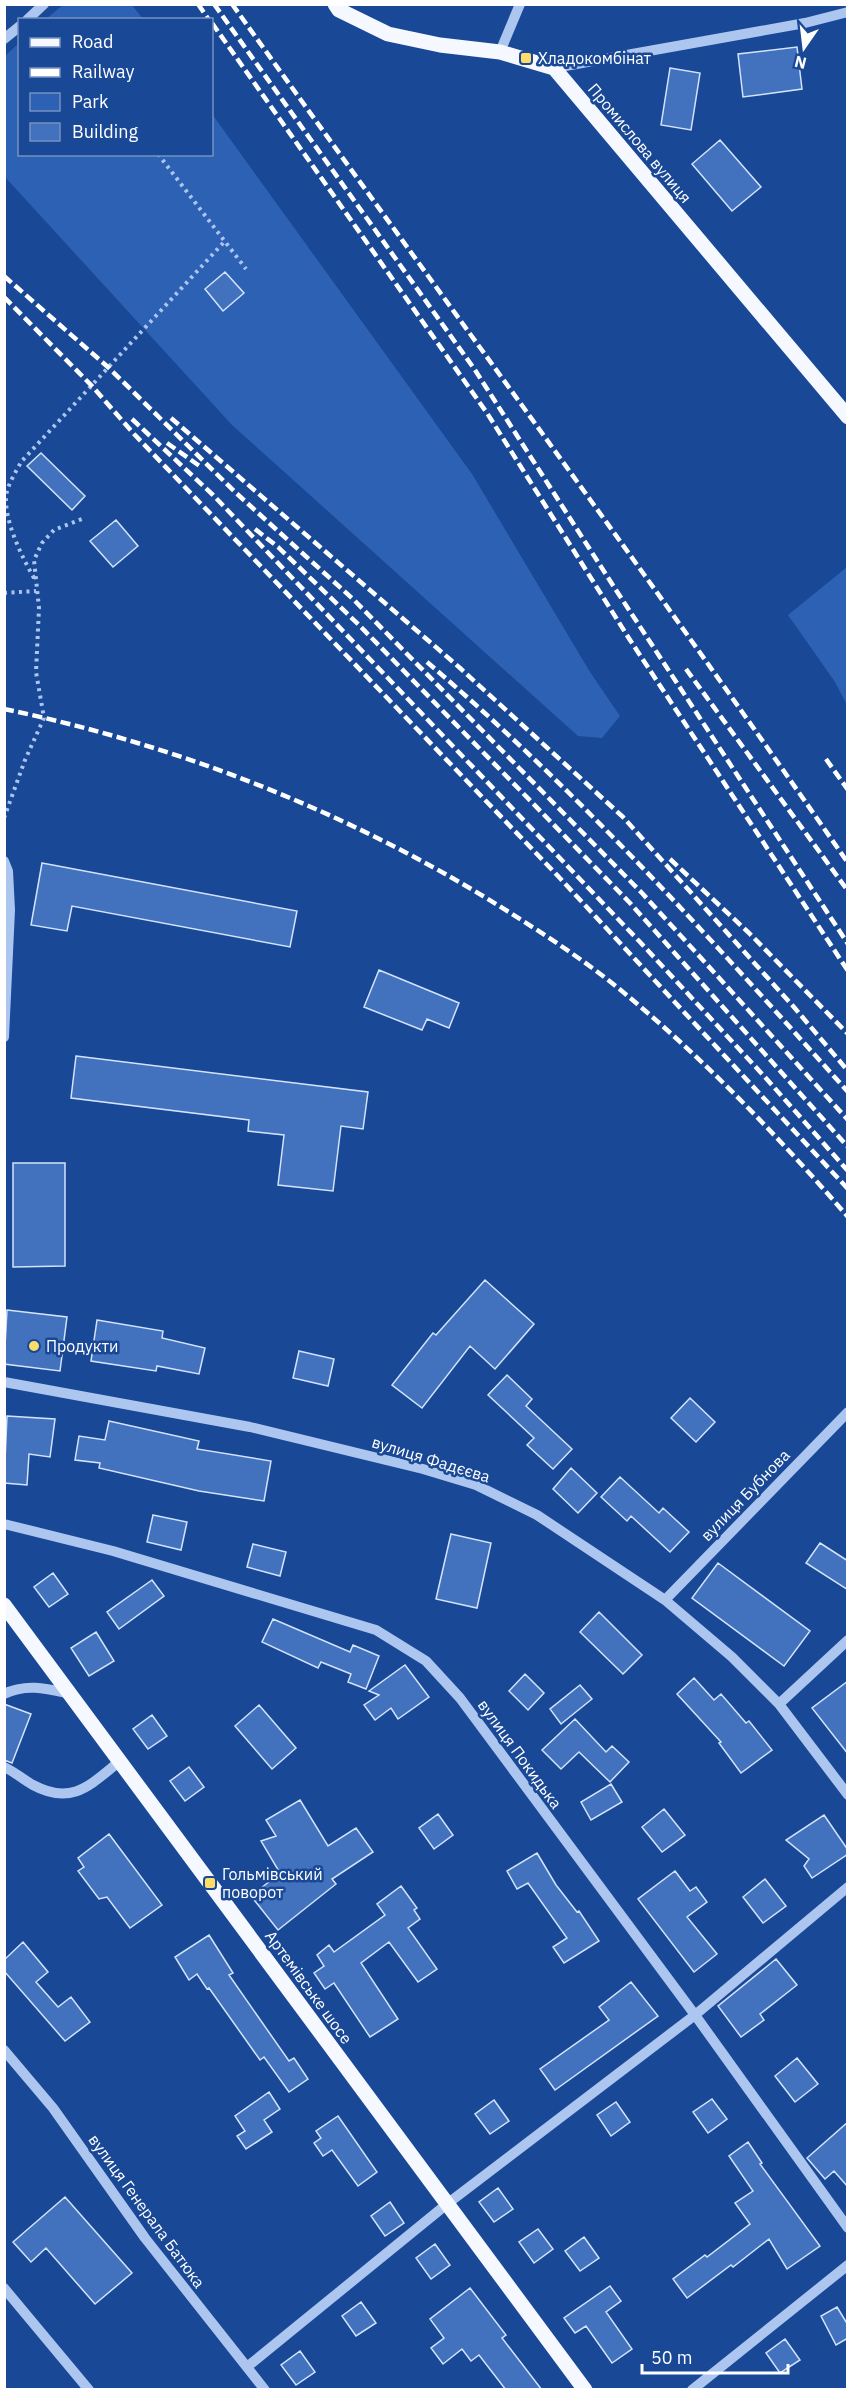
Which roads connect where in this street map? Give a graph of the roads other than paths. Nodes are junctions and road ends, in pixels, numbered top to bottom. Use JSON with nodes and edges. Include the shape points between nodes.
{"nodes":[{"id":1,"x":44,"y":4,"type":"edge"},
{"id":2,"x":335,"y":4,"type":"edge"},
{"id":3,"x":520,"y":4,"type":"edge"},
{"id":4,"x":848,"y":12,"type":"edge"},
{"id":5,"x":29,"y":18,"type":"edge"},
{"id":6,"x":18,"y":28,"type":"edge"},
{"id":7,"x":4,"y":39,"type":"edge"},
{"id":8,"x":500,"y":52,"type":"junction"},
{"id":9,"x":554,"y":68,"type":"junction"},
{"id":10,"x":848,"y":417,"type":"edge"},
{"id":11,"x":4,"y":861,"type":"edge"},
{"id":12,"x":4,"y":1037,"type":"edge"},
{"id":13,"x":4,"y":1383,"type":"edge"},
{"id":14,"x":848,"y":1412,"type":"edge"},
{"id":15,"x":4,"y":1524,"type":"edge"},
{"id":16,"x":664,"y":1600,"type":"junction"},
{"id":17,"x":4,"y":1605,"type":"edge"},
{"id":18,"x":848,"y":1640,"type":"edge"},
{"id":19,"x":4,"y":1694,"type":"edge"},
{"id":20,"x":71,"y":1694,"type":"junction"},
{"id":21,"x":779,"y":1704,"type":"junction"},
{"id":22,"x":120,"y":1761,"type":"junction"},
{"id":23,"x":4,"y":1767,"type":"edge"},
{"id":24,"x":848,"y":1796,"type":"edge"},
{"id":25,"x":848,"y":1887,"type":"edge"},
{"id":26,"x":695,"y":2015,"type":"junction"},
{"id":27,"x":4,"y":2050,"type":"edge"},
{"id":28,"x":447,"y":2204,"type":"junction"},
{"id":29,"x":848,"y":2228,"type":"edge"},
{"id":30,"x":848,"y":2265,"type":"edge"},
{"id":31,"x":4,"y":2288,"type":"edge"},
{"id":32,"x":247,"y":2367,"type":"junction"},
{"id":33,"x":89,"y":2390,"type":"edge"},
{"id":34,"x":265,"y":2390,"type":"edge"},
{"id":35,"x":585,"y":2390,"type":"edge"},
{"id":36,"x":692,"y":2390,"type":"edge"}],
"edges":[{"from":1,"to":5,"type":"street"},
{"from":2,"to":8,"type":"main road","via":[[388,34]]},
{"from":3,"to":8,"type":"street"},
{"from":4,"to":9,"type":"street"},
{"from":6,"to":7,"type":"street"},
{"from":8,"to":9,"type":"main road"},
{"from":9,"to":10,"type":"main road","name":"Промислова вулиця"},
{"from":11,"to":12,"type":"street","via":[[10,910]]},
{"from":13,"to":16,"type":"street","name":"вулиця Фадєєва","via":[[250,1427],[476,1485],[537,1515]]},
{"from":14,"to":16,"type":"street","name":"вулиця Бубнова"},
{"from":15,"to":26,"type":"street","name":"вулиця Покидька","via":[[113,1551],[376,1630],[426,1661],[460,1698]]},
{"from":16,"to":21,"type":"street","name":"вулиця Фадєєва","via":[[732,1657]]},
{"from":17,"to":20,"type":"main road","name":"Артемівське шосе"},
{"from":18,"to":21,"type":"street"},
{"from":19,"to":20,"type":"street","via":[[39,1687]]},
{"from":20,"to":22,"type":"main road","name":"Артемівське шосе"},
{"from":21,"to":24,"type":"street","name":"вулиця Фадєєва"},
{"from":22,"to":23,"type":"street","via":[[77,1793],[47,1792]]},
{"from":22,"to":28,"type":"main road","name":"Артемівське шосе"},
{"from":25,"to":26,"type":"street"},
{"from":26,"to":28,"type":"street"},
{"from":26,"to":29,"type":"street","name":"вулиця Покидька"},
{"from":27,"to":32,"type":"street","name":"вулиця Генерала Батюка","via":[[54,2108],[145,2238]]},
{"from":28,"to":32,"type":"street"},
{"from":28,"to":35,"type":"main road","name":"Артемівське шосе"},
{"from":30,"to":36,"type":"street"},
{"from":31,"to":33,"type":"street"},
{"from":32,"to":34,"type":"street","name":"вулиця Генерала Батюка"}]}
